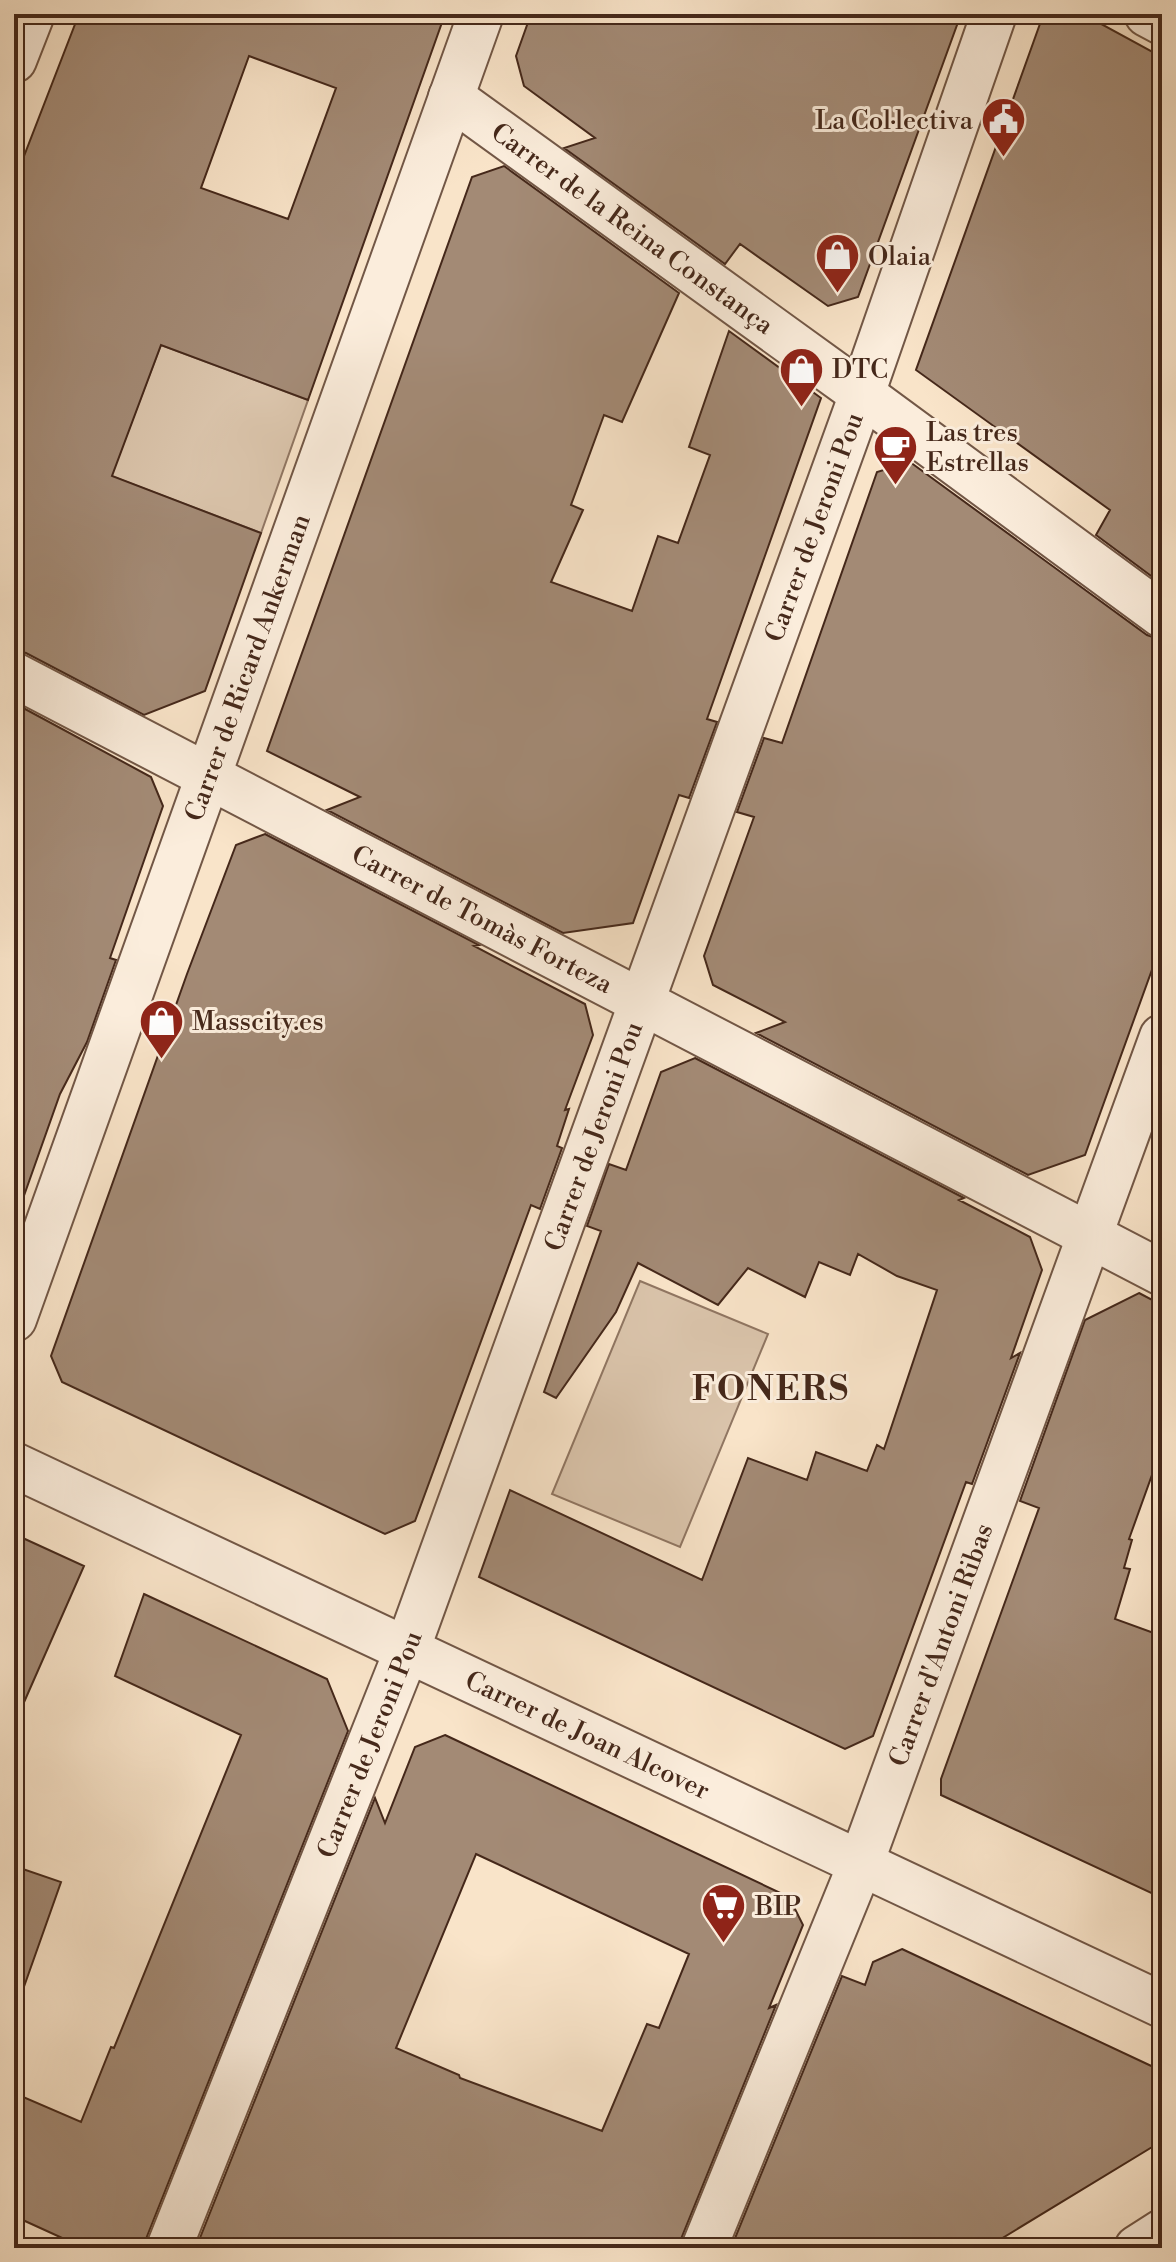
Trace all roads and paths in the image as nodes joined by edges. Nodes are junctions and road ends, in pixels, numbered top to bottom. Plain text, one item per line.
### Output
1 (32, 14) edge
2 (481, 14) edge
3 (994, 14) edge
4 (1147, 14) edge
5 (1162, 22) edge
6 (14, 60) edge
7 (451, 97) junction
8 (862, 394) junction
9 (1162, 615) edge
10 (14, 675) edge
11 (208, 776) junction
12 (643, 1003) junction
13 (1162, 1037) edge
14 (1091, 1235) junction
15 (1162, 1273) edge
16 (14, 1319) edge
17 (14, 1465) edge
18 (407, 1650) junction
19 (861, 1863) junction
20 (1162, 2005) edge
21 (1162, 2232) edge
22 (169, 2248) edge
23 (704, 2248) edge
24 (1137, 2248) edge

1 - 6 street
2 - 7 street, Carrer de Ricard Ankerman
3 - 8 street, Carrer de Jeroni Pou
4 - 5 street
7 - 8 street, Carrer de la Reina Constança
7 - 11 street, Carrer de Ricard Ankerman
8 - 9 street, Carrer de la Reina Constança
8 - 12 street, Carrer de Jeroni Pou
10 - 11 street, Carrer de Tomàs Forteza
11 - 12 street, Carrer de Tomàs Forteza
11 - 16 street, Carrer de Ricard Ankerman
12 - 14 street, Carrer de Tomàs Forteza
12 - 18 street, Carrer de Jeroni Pou
13 - 14 street, Carrer d'Antoni Ribas
14 - 15 street, Carrer de Tomàs Forteza
14 - 19 street, Carrer d'Antoni Ribas
17 - 18 street, Carrer de Joan Alcover
18 - 19 street, Carrer de Joan Alcover
18 - 22 street, Carrer de Jeroni Pou
19 - 20 street, Carrer de Joan Alcover
19 - 23 street, Carrer d'Antoni Ribas
21 - 24 street

